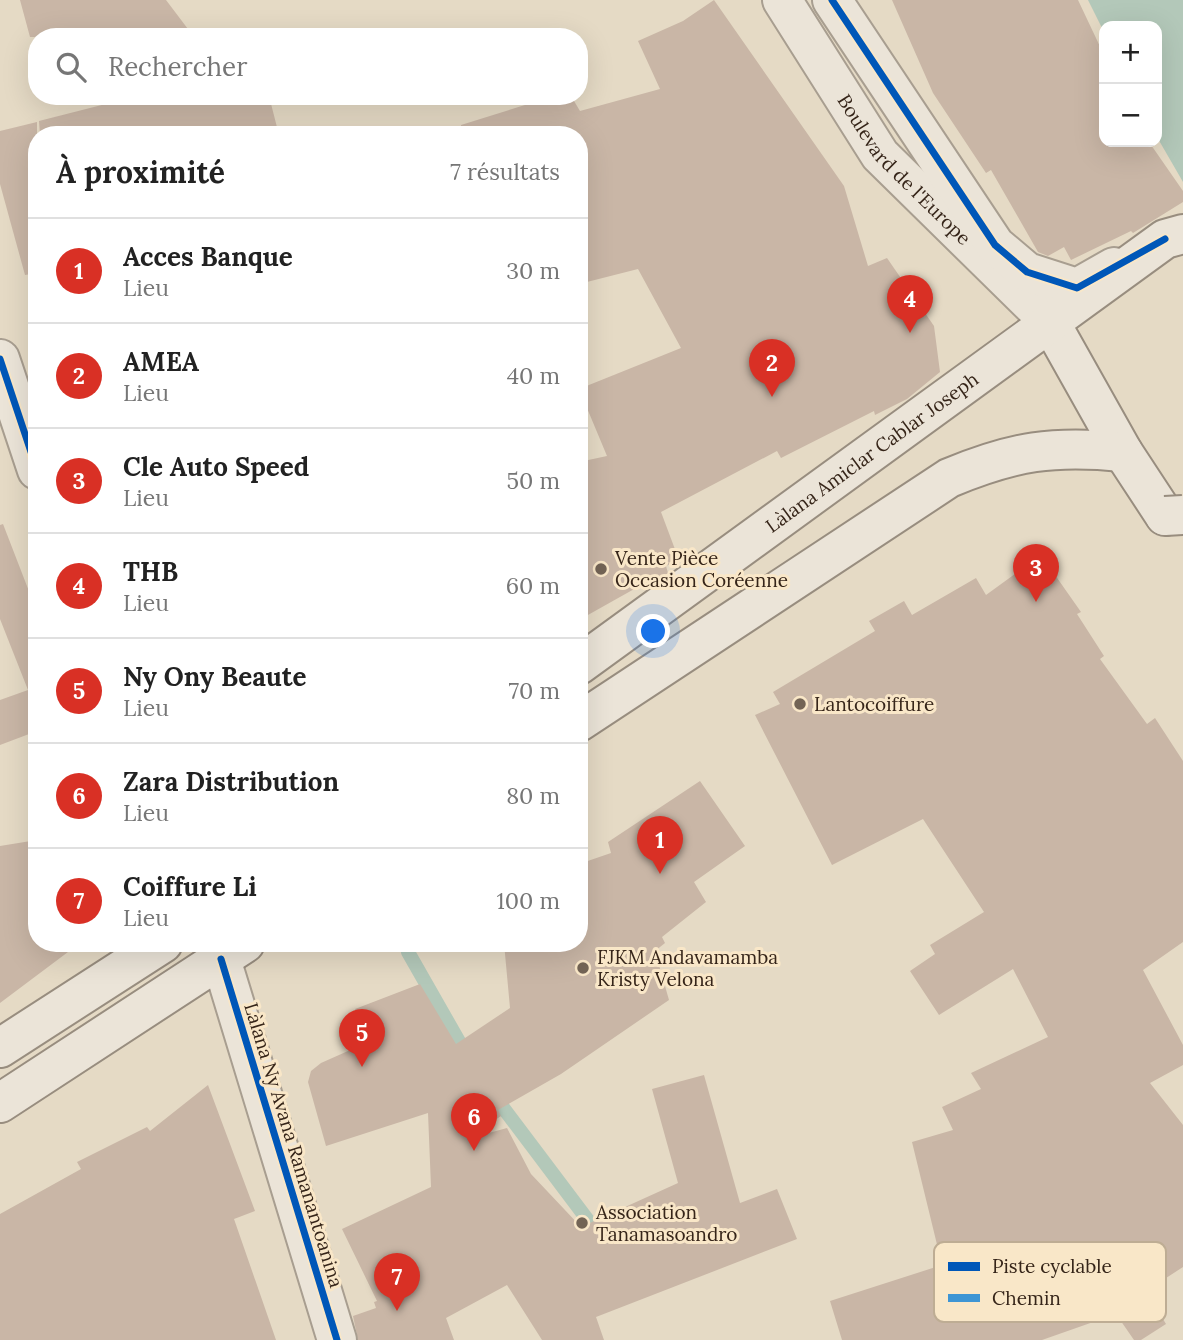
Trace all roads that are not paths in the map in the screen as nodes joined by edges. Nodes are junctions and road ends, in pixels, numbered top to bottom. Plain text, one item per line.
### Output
1 (782, 0) edge
2 (832, 0) edge
3 (1174, 237) edge
4 (1050, 322) junction
5 (0, 359) edge
6 (28, 443) edge
7 (1123, 452) junction
8 (1177, 523) edge
9 (588, 658) edge
10 (588, 716) edge
11 (149, 952) edge
12 (231, 952) edge
13 (233, 952) edge
14 (0, 1048) edge
15 (0, 1103) edge
16 (337, 1340) edge

1 - 4 main road, Boulevard de l'Europe
2 - 3 main road
3 - 4 main road, Làlana Amiclar Cablar Joseph
4 - 7 main road, Boulevard de l'Europe
4 - 9 main road, Làlana Amiclar Cablar Joseph
5 - 6 main road
7 - 8 main road, Boulevard de l'Europe
7 - 10 main road
11 - 14 main road
12 - 15 main road
13 - 16 main road, Làlana Ny Avana Ramanantoanina

